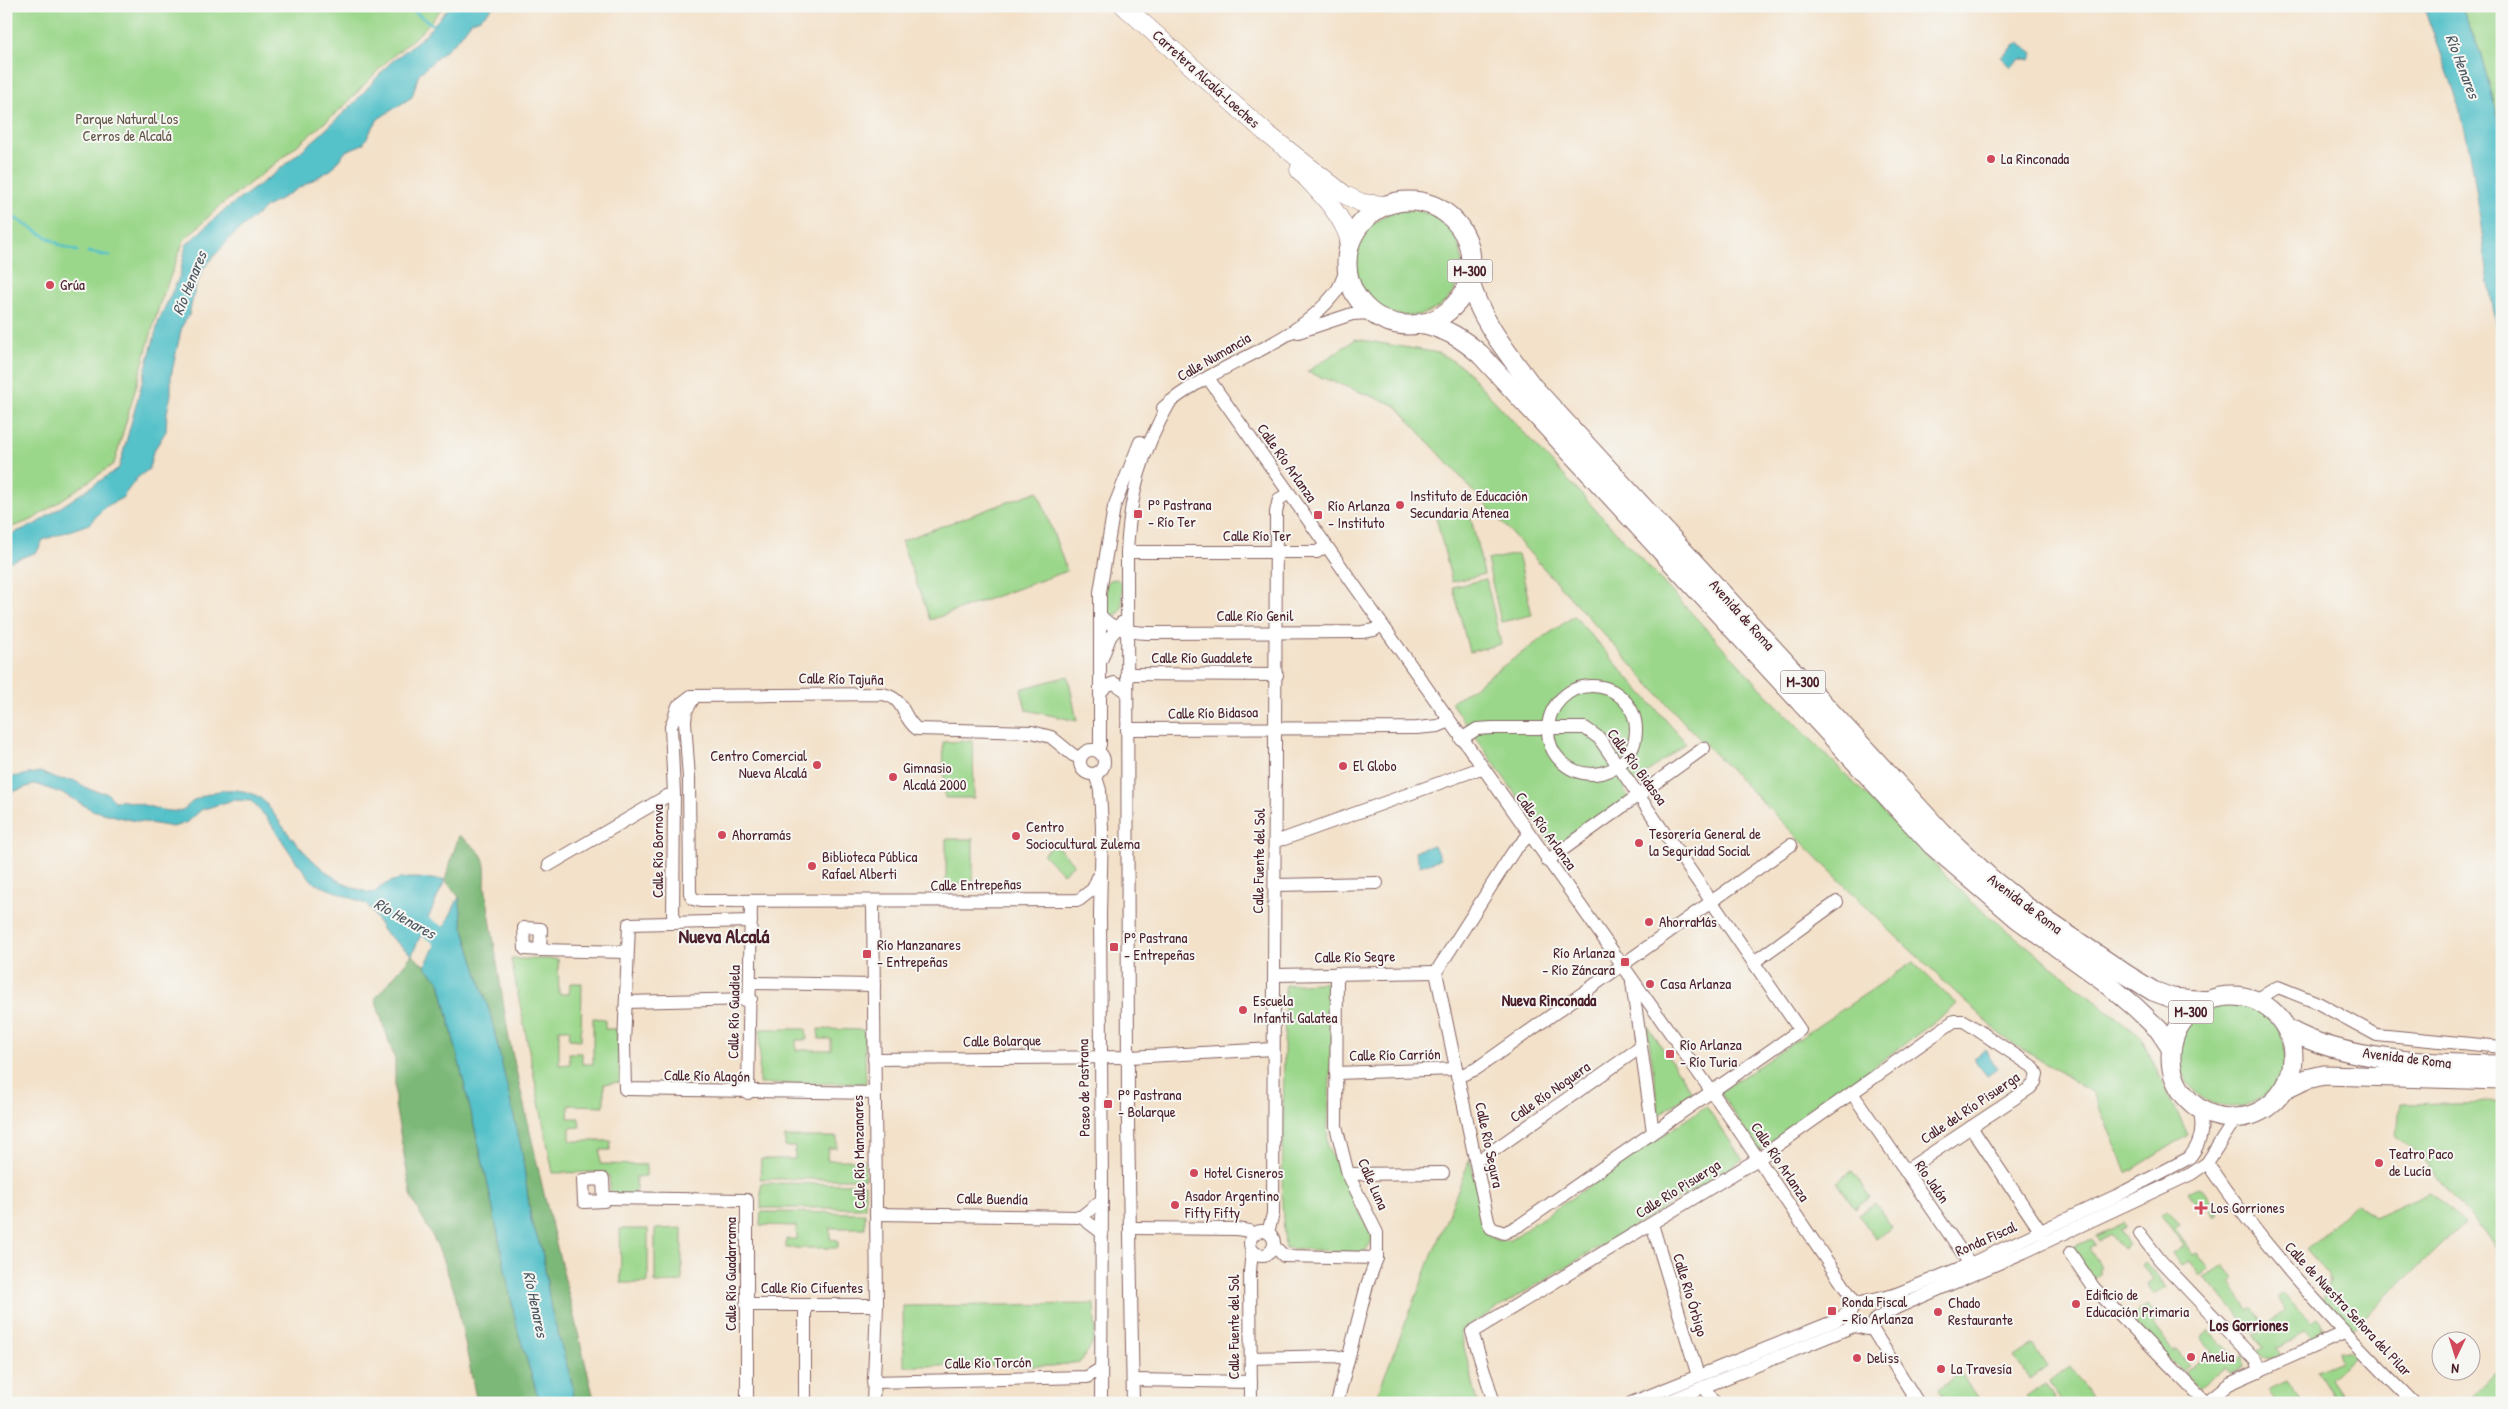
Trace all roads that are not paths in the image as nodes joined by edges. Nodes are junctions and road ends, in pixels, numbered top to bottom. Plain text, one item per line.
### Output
1 (1124, 6) edge
2 (1265, 132) junction
3 (1386, 205) junction
4 (1350, 242) junction
5 (1347, 268) junction
6 (1470, 279) junction
7 (1372, 313) junction
8 (1422, 324) junction
9 (1274, 341) junction
10 (1208, 378) junction
11 (1170, 402) junction
12 (1288, 494) junction
13 (1326, 546) junction
14 (1127, 552) junction
15 (1277, 552) junction
16 (1103, 574) junction
17 (1127, 577) junction
18 (1100, 615) junction
19 (1381, 625) junction
20 (1124, 626) junction
21 (1277, 632) junction
22 (1101, 660) junction
23 (1127, 674) junction
24 (1276, 675) junction
25 (1126, 691) junction
26 (1101, 692) junction
27 (695, 696) junction
28 (1448, 722) junction
29 (1276, 728) junction
30 (1548, 728) junction
31 (1127, 729) junction
32 (1461, 739) junction
33 (686, 748) junction
34 (1704, 748) dead end
35 (672, 749) junction
36 (1098, 751) junction
37 (1080, 758) junction
38 (1617, 766) junction
39 (1481, 768) junction
40 (1094, 774) junction
41 (689, 778) junction
42 (674, 780) junction
43 (674, 794) junction
44 (1638, 796) junction
45 (1529, 835) junction
46 (1276, 840) junction
47 (1791, 845) dead end
48 (1547, 860) junction
49 (549, 865) dead end
50 (1101, 870) junction
51 (1377, 884) dead end
52 (1275, 885) junction
53 (693, 899) joint
54 (1079, 900) junction
55 (751, 901) junction
56 (1711, 901) junction
57 (873, 902) junction
58 (1837, 902) dead end
59 (1100, 920) junction
60 (751, 921) junction
61 (674, 923) junction
62 (540, 950) dead end
63 (627, 952) junction
64 (1754, 962) junction
65 (1622, 966) junction
66 (1436, 972) junction
67 (1337, 973) junction
68 (1275, 975) junction
69 (1632, 980) junction
70 (751, 983) junction
71 (874, 985) junction
72 (751, 999) junction
73 (2256, 1000) junction
74 (2208, 1001) junction
75 (626, 1002) junction
76 (1954, 1021) joint
77 (2286, 1028) junction
78 (1800, 1030) joint
79 (1641, 1047) junction
80 (2502, 1047) edge
81 (2171, 1048) junction
82 (1273, 1050) junction
83 (1100, 1057) junction
84 (1126, 1057) junction
85 (874, 1059) junction
86 (2502, 1065) edge
87 (1336, 1073) junction
88 (1456, 1073) junction
89 (2502, 1080) edge
90 (2284, 1090) junction
91 (1711, 1092) junction
92 (748, 1093) junction
93 (874, 1093) junction
94 (1852, 1094) junction
95 (2199, 1108) junction
96 (2239, 1118) junction
97 (1972, 1127) junction
98 (1653, 1132) junction
99 (1758, 1158) junction
100 (1475, 1159) junction
101 (2207, 1163) junction
102 (1904, 1170) junction
103 (1443, 1173) dead end
104 (1348, 1174) junction
105 (604, 1198) dead end
106 (1102, 1200) junction
107 (2121, 1200) junction
108 (876, 1214) junction
109 (1081, 1217) junction
110 (1652, 1224) junction
111 (1131, 1228) junction
112 (1101, 1232) junction
113 (1268, 1232) junction
114 (2041, 1232) junction
115 (2140, 1234) dead end
116 (1253, 1235) junction
117 (1274, 1246) junction
118 (1252, 1251) junction
119 (2070, 1253) dead end
120 (1377, 1258) junction
121 (1970, 1264) junction
122 (746, 1305) junction
123 (805, 1305) junction
124 (877, 1305) junction
125 (1857, 1306) junction
126 (1874, 1323) junction
127 (1854, 1326) junction
128 (2344, 1333) junction
129 (1251, 1358) junction
130 (1347, 1359) junction
131 (1100, 1369) junction
132 (2260, 1371) junction
133 (1133, 1380) junction
134 (1701, 1381) junction
135 (873, 1382) junction
136 (1251, 1382) junction
137 (1915, 1399) edge
138 (2206, 1402) edge
139 (747, 1403) edge
140 (805, 1403) edge
141 (873, 1403) edge
142 (1101, 1403) edge
143 (1133, 1403) edge
144 (1251, 1403) edge
145 (1337, 1403) edge
146 (1494, 1403) edge
147 (1631, 1403) edge
148 (1664, 1403) edge
149 (1715, 1403) edge
150 (2414, 1403) edge

1 - 2 main road, Carretera Alcalá-Loeches / M-300
2 - 3 main road, Carretera Alcalá-Loeches / M-300
2 - 4 main road, Carretera Alcalá-Loeches / M-300
3 - 4 main road, M-300
3 - 6 main road, M-300
4 - 5 main road, M-300
5 - 7 main road, M-300
5 - 9 street, Calle Numancia
6 - 8 main road, M-300
6 - 74 main road, Avenida de Roma / M-300
7 - 8 main road, M-300
7 - 9 street, Calle Numancia
8 - 81 main road, Avenida de Roma / M-300
9 - 10 street, Calle Numancia
10 - 11 street, Calle Numancia
10 - 12 street, Calle Río Arlanza
11 - 14 street
11 - 16 street
12 - 13 street, Calle Río Arlanza
12 - 15 street, Calle Fuente del Sol
13 - 15 street, Calle Río Ter
13 - 19 street, Calle Río Arlanza
14 - 15 street, Calle Río Ter
14 - 17 street
15 - 21 street, Calle Fuente del Sol
16 - 17 street
16 - 18 street
17 - 20 street
18 - 20 street
18 - 22 street
19 - 21 street, Calle Río Genil
19 - 28 street, Calle Río Arlanza
20 - 21 street, Calle Río Genil
20 - 22 street
20 - 23 street
21 - 24 street, Calle Fuente del Sol
22 - 26 street
23 - 24 street, Calle Río Guadalete
23 - 25 street
24 - 29 street, Calle Fuente del Sol
25 - 26 street
25 - 31 street
26 - 36 street
27 - 33 street, Calle Río Bornova
27 - 35 street, Calle Río Bornova
27 - 37 street, Calle Río Tajuña
28 - 29 street, Calle Río Bidasoa
28 - 32 street, Calle Río Arlanza
29 - 31 street, Calle Río Bidasoa
29 - 46 street, Calle Fuente del Sol
30 - 32 street, Calle Río Bidasoa
30 - 38 street, Calle Río Bidasoa
30 - 38 street
30 - 38 street
31 - 84 street
32 - 39 street, Calle Río Arlanza
33 - 35 street
33 - 41 street, Calle Río Bornova
34 - 44 street
35 - 42 street, Calle Río Bornova
36 - 37 street
36 - 40 street
37 - 40 street
38 - 44 street, Calle Río Bidasoa
39 - 45 street, Calle Río Arlanza
39 - 46 street
40 - 50 street, Paseo de Pastrana
41 - 42 street
41 - 53 street, Calle Río Bornova
42 - 43 street, Calle Río Bornova
43 - 49 street
43 - 61 street, Calle Río Bornova
44 - 48 street
44 - 56 street, Calle Río Bidasoa
45 - 48 street, Calle Río Arlanza
45 - 66 street
46 - 52 street, Calle Fuente del Sol
47 - 56 street
48 - 65 street, Calle Río Arlanza
50 - 54 street
50 - 59 street, Paseo de Pastrana
51 - 52 street
52 - 68 street, Calle Fuente del Sol
53 - 55 street, Calle Entrepeñas
54 - 57 street, Calle Entrepeñas
54 - 59 street
55 - 57 street, Calle Entrepeñas
55 - 60 street, Calle Río Guadiela
56 - 64 street, Calle Río Bidasoa
56 - 65 street
57 - 71 street, Calle Río Manzanares
58 - 64 street
59 - 83 street, Paseo de Pastrana
60 - 61 street
60 - 70 street, Calle Río Guadiela
61 - 63 street
62 - 63 street
63 - 75 street
64 - 78 street, Calle Río Bidasoa
65 - 69 street, Calle Río Arlanza
65 - 88 street
66 - 67 street, Calle Río Segre
66 - 88 street, Calle Río Segura
67 - 68 street, Calle Río Segre
67 - 87 street, Calle Luna
68 - 82 street, Calle Fuente del Sol
69 - 79 street
69 - 91 street, Calle Río Arlanza
70 - 71 street
70 - 72 street, Calle Río Guadiela
71 - 85 street, Calle Río Manzanares
72 - 75 street
72 - 92 street, Calle Río Guadiela
73 - 74 main road, M-300
73 - 77 main road, M-300
73 - 80 street
74 - 81 main road, M-300
75 - 92 street, Calle Río Alagón
76 - 94 street, Calle Río Pisuerga
76 - 97 street, Calle del Río Pisuerga
77 - 86 main road, Avenida de Roma / M-300
77 - 90 main road, M-300
78 - 91 street, Calle Río Segura
79 - 98 street
79 - 100 street, Calle Río Noguera
81 - 95 main road, M-300
82 - 84 street, Calle Bolarque
82 - 113 street, Calle Fuente del Sol
83 - 84 street, Calle Bolarque
83 - 85 street, Calle Bolarque
83 - 106 street, Paseo de Pastrana
84 - 111 street
85 - 93 street, Calle Río Manzanares
87 - 88 street, Calle Río Carrión
87 - 104 street, Calle Luna
88 - 100 street, Calle Río Segura
89 - 90 main road, Avenida de Roma / M-300
90 - 96 main road, M-300
91 - 98 street, Calle Río Segura
91 - 99 street, Calle Río Arlanza
92 - 93 street, Calle Río Alagón
93 - 108 street, Calle Río Manzanares
94 - 99 street, Calle Río Pisuerga
94 - 102 street, Río Jalón
95 - 96 main road, M-300
95 - 107 street, Ronda Fiscal
96 - 101 street, Ronda Fiscal
97 - 102 street, Calle del Río Pisuerga
97 - 114 street
98 - 100 street, Calle Río Segura
99 - 110 street, Calle Río Pisuerga
99 - 125 street, Calle Río Arlanza
101 - 107 street, Ronda Fiscal
101 - 128 street, Calle de Nuestra Señora del Pilar
102 - 121 street, Río Jalón
103 - 104 street
104 - 120 street, Calle Luna
105 - 122 street, Calle Río Guadarrama
106 - 109 street
106 - 112 street, Paseo de Pastrana
107 - 114 street, Ronda Fiscal
107 - 126 street, Ronda Fiscal
108 - 109 street, Calle Buendía
108 - 124 street, Calle Río Manzanares
109 - 112 street
110 - 134 street, Calle Río Órbigo
110 - 146 street, Calle Río Pisuerga
111 - 116 street
111 - 133 street
112 - 131 street, Paseo de Pastrana
113 - 116 street
113 - 117 street
114 - 121 street, Ronda Fiscal
115 - 132 street
116 - 118 street
117 - 118 street
117 - 120 street
118 - 129 street, Calle Fuente del Sol
119 - 138 street
120 - 130 street, Calle Luna
121 - 125 street, Ronda Fiscal
122 - 123 street, Calle Río Cifuentes
122 - 139 street, Calle Río Guadarrama
123 - 124 street, Calle Río Cifuentes
123 - 140 street
124 - 135 street, Calle Río Manzanares
125 - 126 street
125 - 127 street
125 - 134 street, Ronda Fiscal
126 - 127 street, Ronda Fiscal
126 - 137 street
127 - 134 street, Ronda Fiscal
128 - 132 street
128 - 150 street, Calle de Nuestra Señora del Pilar
129 - 130 street
129 - 136 street, Calle Fuente del Sol
130 - 145 street, Calle Luna
131 - 135 street, Calle Río Torcón
131 - 142 street, Paseo de Pastrana
132 - 138 street
133 - 136 street
133 - 143 street
134 - 147 street, Ronda Fiscal
134 - 148 street, Ronda Fiscal
134 - 149 street, Calle Río Órbigo
135 - 141 street, Calle Río Manzanares
136 - 144 street, Calle Fuente del Sol

